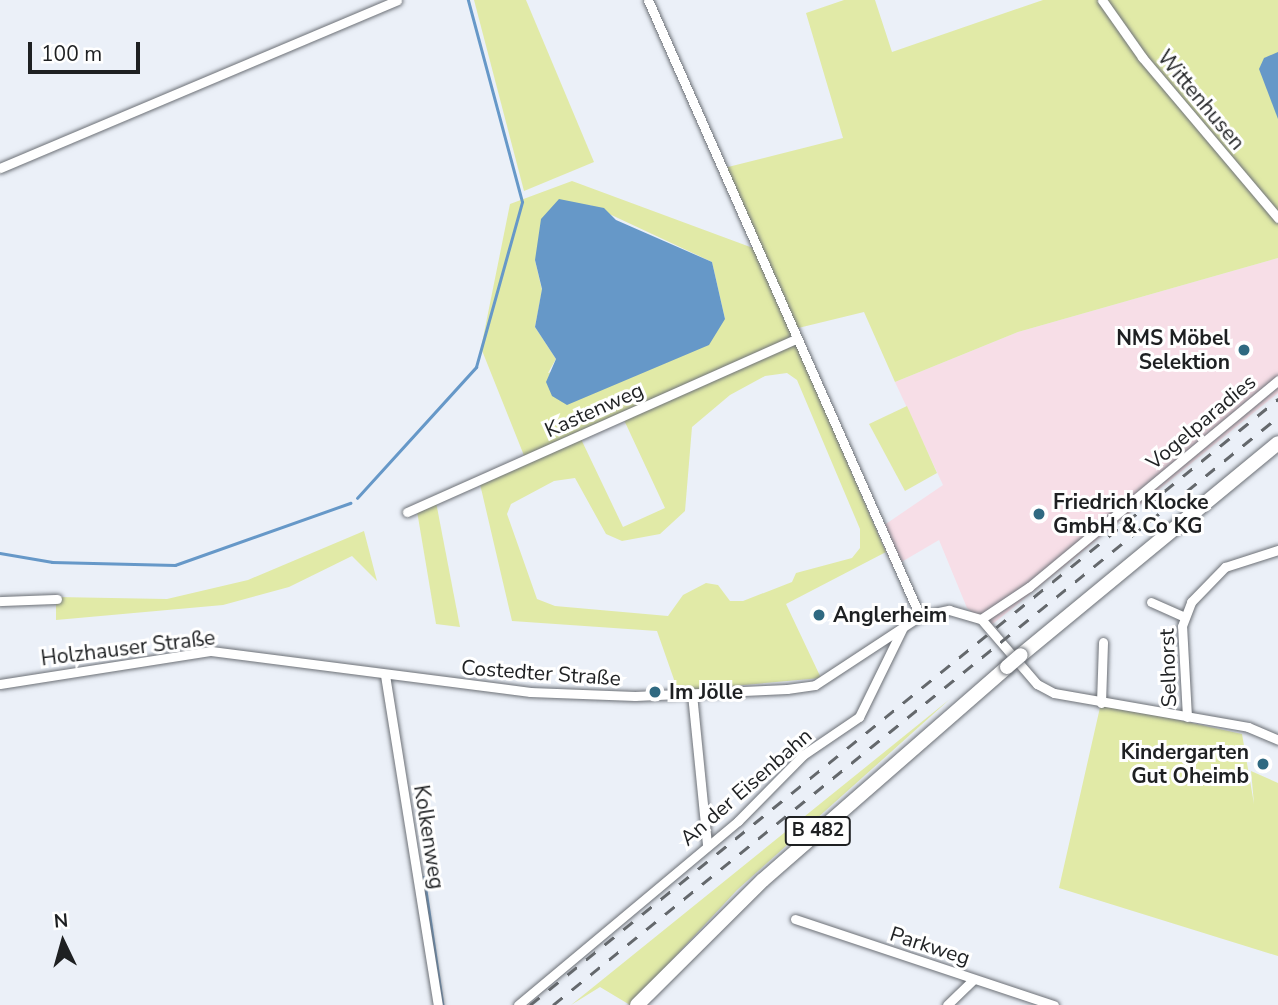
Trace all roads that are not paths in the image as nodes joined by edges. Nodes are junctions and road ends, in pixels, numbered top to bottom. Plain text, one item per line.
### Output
1 (397, 0) edge
2 (648, 0) edge
3 (1102, 0) edge
4 (0, 168) edge
5 (1278, 218) edge
6 (794, 339) junction
7 (1278, 380) edge
8 (1278, 443) edge
9 (407, 512) dead end
10 (1278, 550) edge
11 (57, 599) dead end
12 (0, 601) edge
13 (1151, 602) dead end
14 (920, 616) junction
15 (1184, 617) junction
16 (981, 619) junction
17 (903, 627) junction
18 (1103, 642) dead end
19 (385, 675) junction
20 (0, 684) edge
21 (692, 694) junction
22 (1101, 703) junction
23 (1187, 717) junction
24 (1276, 736) edge
25 (708, 845) junction
26 (795, 919) dead end
27 (974, 979) junction
28 (438, 1005) edge
29 (518, 1005) edge
30 (637, 1005) edge
31 (947, 1005) edge
32 (1054, 1005) edge

1 - 4 street
2 - 6 street
3 - 5 street, Wittenhusen
6 - 9 street, Kastenweg
6 - 14 street
7 - 16 street, Vogelparadies
8 - 30 main road, B 482, bridge
10 - 15 street, Selhorst
11 - 12 street
13 - 15 street, Selhorst
14 - 16 street, Costedter Straße
14 - 17 street, Costedter Straße
15 - 23 street, Selhorst
16 - 22 street
17 - 21 street, Costedter Straße
17 - 25 street, An der Eisenbahn
18 - 22 street
19 - 20 street, Holzhauser Straße
19 - 21 street, Costedter Straße
19 - 28 street, Kolkenweg
21 - 25 street
22 - 23 street
23 - 24 street
25 - 29 street, An der Eisenbahn
26 - 27 street, Parkweg
27 - 31 street
27 - 32 street, Parkweg

